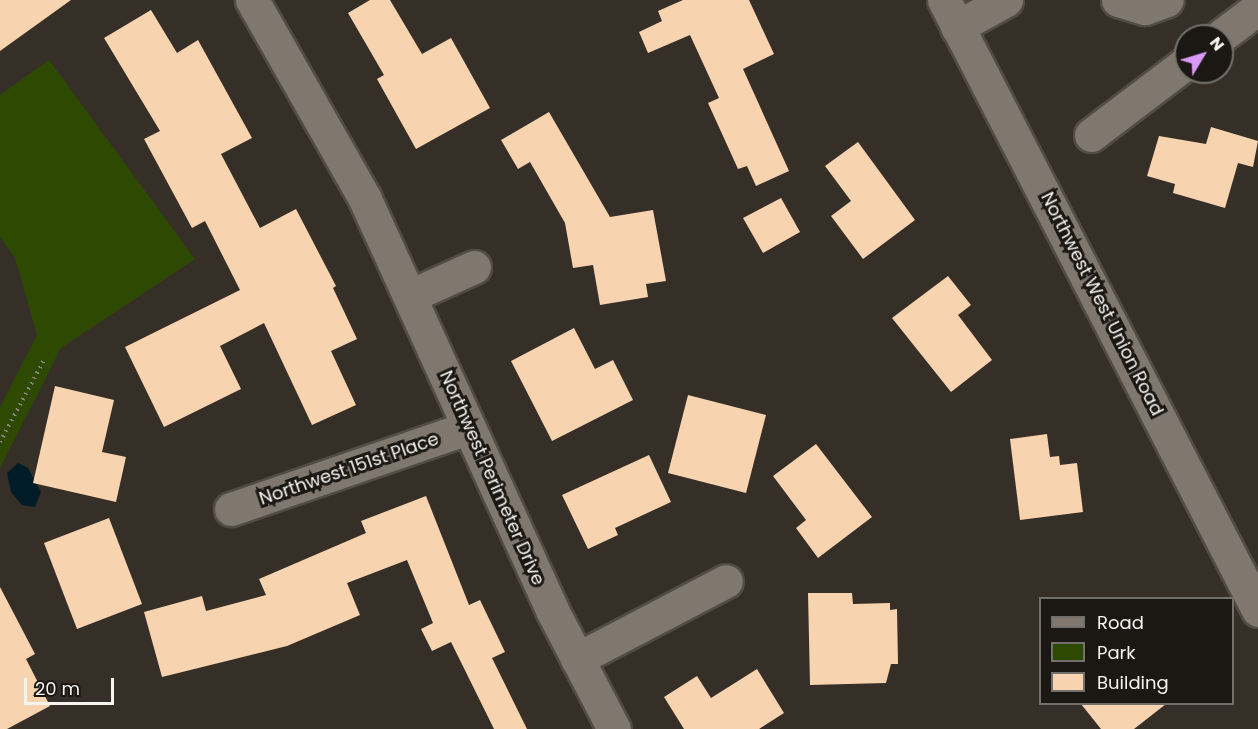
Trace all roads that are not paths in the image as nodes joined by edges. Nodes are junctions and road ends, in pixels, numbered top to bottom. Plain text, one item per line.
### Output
1 (252, 0) edge
2 (1006, 0) edge
3 (1118, 0) edge
4 (1167, 0) edge
5 (1258, 8) edge
6 (950, 13) edge
7 (1234, 26) edge
8 (1174, 72) edge
9 (1091, 135) dead end
10 (474, 267) dead end
11 (412, 295) junction
12 (468, 429) junction
13 (231, 509) dead end
14 (726, 581) dead end
15 (1258, 610) edge
16 (577, 659) junction
17 (614, 729) edge

1 - 11 street, Northwest Perimeter Drive
2 - 6 street
3 - 4 street
5 - 7 street
6 - 15 street, Northwest West Union Road
8 - 9 street
10 - 11 street
11 - 12 street, Northwest Perimeter Drive
12 - 13 street, Northwest 151st Place
12 - 16 street, Northwest Perimeter Drive
14 - 16 street
16 - 17 street, Northwest Perimeter Drive

